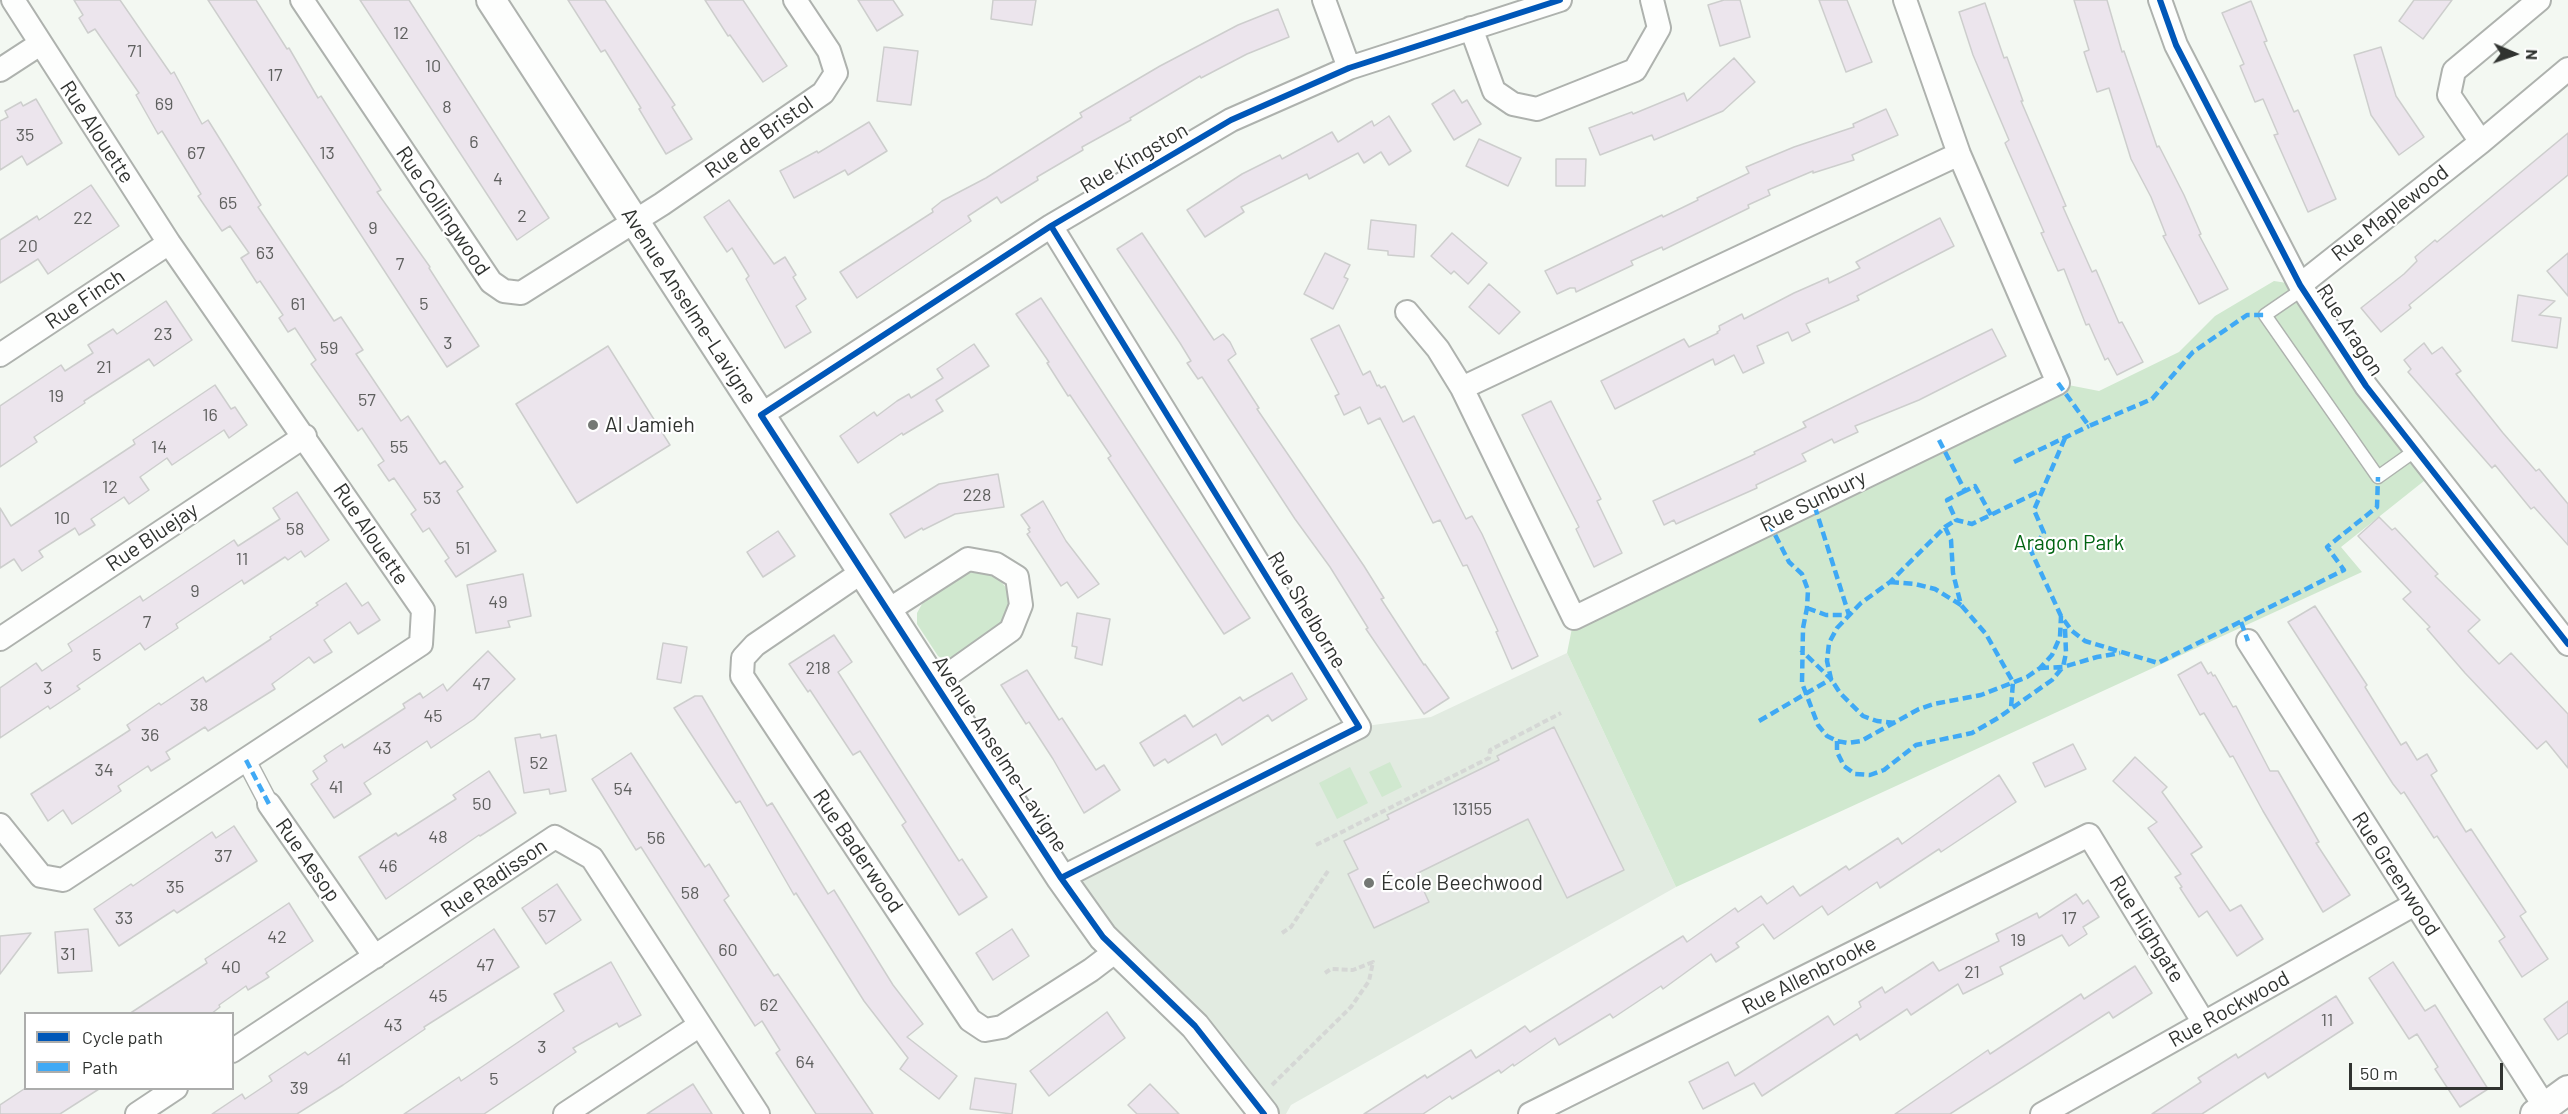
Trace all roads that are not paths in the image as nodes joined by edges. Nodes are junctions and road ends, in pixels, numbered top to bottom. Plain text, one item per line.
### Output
1 (13, 0) edge
2 (302, 0) edge
3 (491, 0) edge
4 (795, 0) edge
5 (1324, 0) edge
6 (1560, 0) edge
7 (1652, 0) edge
8 (1905, 0) edge
9 (2160, 0) edge
10 (2539, 0) edge
11 (1471, 28) junction
12 (40, 44) junction
13 (1348, 68) junction
14 (2568, 69) edge
15 (0, 70) edge
16 (2481, 142) junction
17 (1959, 154) junction
18 (635, 221) junction
19 (1051, 226) junction
20 (169, 243) junction
21 (2302, 287) junction
22 (1407, 312) dead end
23 (0, 356) edge
24 (1462, 387) junction
25 (761, 416) junction
26 (304, 436) junction
27 (2416, 450) junction
28 (862, 572) junction
29 (887, 611) junction
30 (0, 639) edge
31 (2248, 641) dead end
32 (2568, 644) edge
33 (934, 684) junction
34 (246, 760) junction
35 (269, 804) joint
36 (0, 825) edge
37 (2089, 836) joint
38 (1061, 878) junction
39 (2415, 904) junction
40 (1116, 951) junction
41 (375, 957) junction
42 (2204, 1023) junction
43 (700, 1025) junction
44 (234, 1050) edge
45 (174, 1090) edge
46 (2568, 1090) edge
47 (1259, 1107) edge
48 (1545, 1111) edge
49 (2540, 1111) edge
50 (137, 1114) edge
51 (566, 1114) edge
52 (758, 1114) edge
53 (2042, 1114) edge

1 - 12 street, Rue Alouette
2 - 18 street, Rue Collingwood
3 - 18 street, Avenue Anselme-Lavigne
4 - 18 street, Rue de Bristol
5 - 13 street
6 - 11 street, Rue Kingston
7 - 11 street
8 - 17 street, Rue Sunbury
9 - 21 street, Rue Aragon
10 - 16 street
11 - 13 street, Rue Kingston
12 - 15 street
12 - 20 street, Rue Alouette
13 - 19 street, Rue Kingston
14 - 16 street, Rue Maplewood
16 - 21 street, Rue Maplewood
17 - 24 street
17 - 24 street, Rue Sunbury
18 - 25 street, Avenue Anselme-Lavigne
19 - 25 street, Rue Kingston
19 - 38 street, Rue Shelborne
20 - 23 street, Rue Finch
20 - 26 street, Rue Alouette
21 - 27 street, Rue Aragon
21 - 27 lane
22 - 24 street, Rue Sunbury
25 - 28 street, Avenue Anselme-Lavigne
26 - 30 street, Rue Bluejay
26 - 34 street, Rue Alouette
27 - 32 street, Rue Aragon
28 - 29 street, Avenue Anselme-Lavigne
28 - 40 street, Rue Baderwood
29 - 33 street, Avenue Anselme-Lavigne
29 - 33 street, Avenue Anselme-Lavigne
31 - 39 street, Rue Greenwood
33 - 38 street, Avenue Anselme-Lavigne
34 - 35 street, Rue Aesop
34 - 36 street, Rue Alouette
35 - 41 street, Rue Aesop
37 - 42 street, Rue Highgate
37 - 48 street, Rue Allenbrooke
38 - 40 street, Avenue Anselme-Lavigne
39 - 42 street, Rue Rockwood
39 - 49 street, Rue Greenwood
40 - 47 street, Avenue Anselme-Lavigne
41 - 43 street, Rue Radisson
41 - 44 street, Rue Radisson
42 - 53 street, Rue Rockwood
43 - 51 street
43 - 52 street, Rue Radisson
45 - 50 street
46 - 49 street

